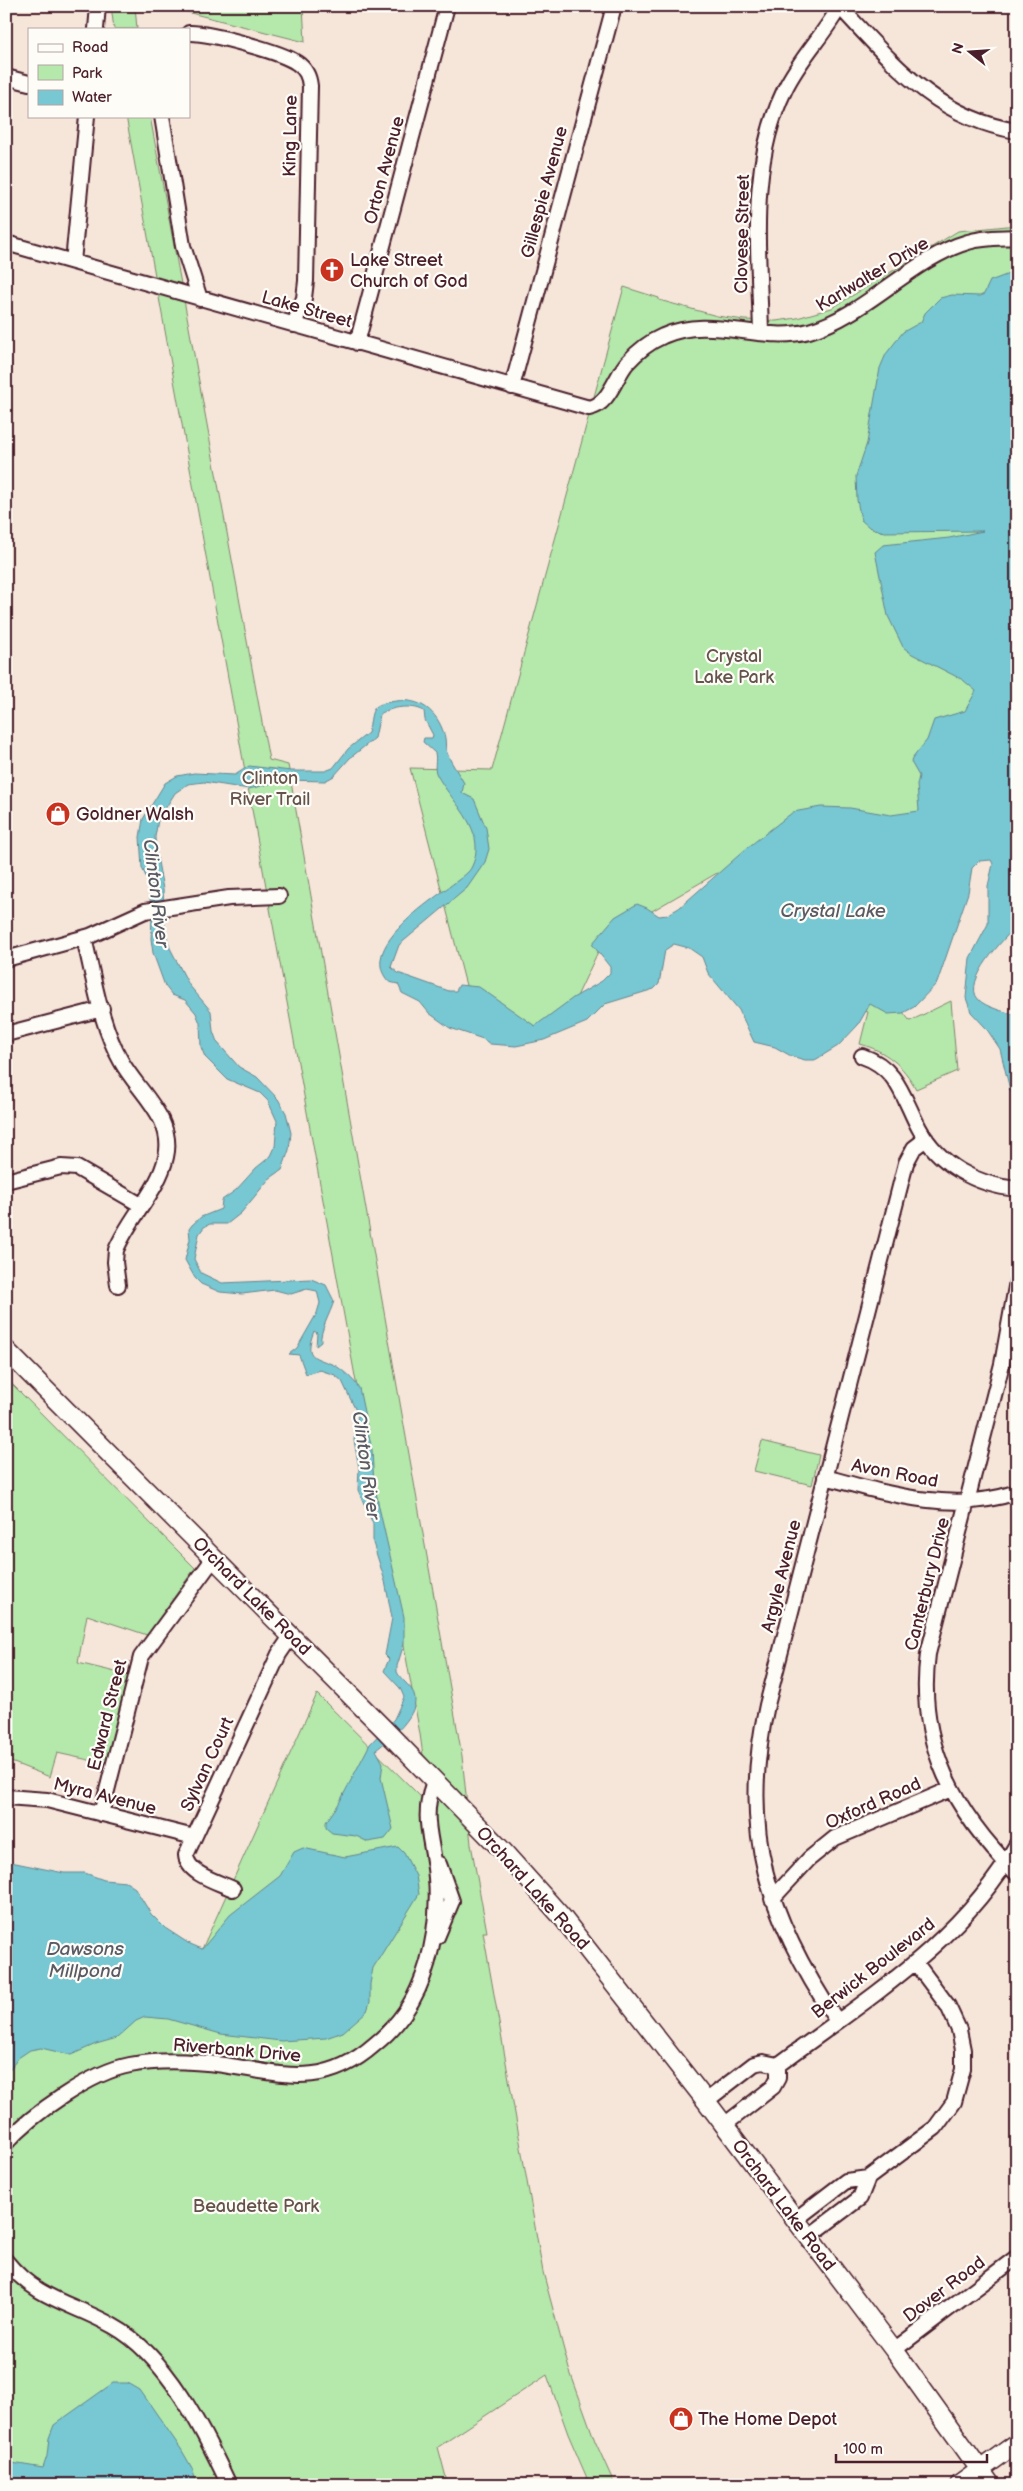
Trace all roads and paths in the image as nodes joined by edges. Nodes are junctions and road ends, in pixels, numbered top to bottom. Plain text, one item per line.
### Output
1 (98, 6) edge
2 (447, 6) edge
3 (614, 6) edge
4 (839, 6) edge
5 (96, 28) edge
6 (190, 33) edge
7 (6, 77) edge
8 (28, 83) edge
9 (87, 118) edge
10 (162, 118) edge
11 (1017, 130) edge
12 (1017, 237) edge
13 (6, 243) edge
14 (74, 262) junction
15 (200, 298) junction
16 (294, 325) junction
17 (760, 332) junction
18 (357, 343) junction
19 (512, 387) junction
20 (598, 405) joint
21 (279, 896) dead end
22 (84, 938) junction
23 (6, 959) edge
24 (102, 1009) junction
25 (6, 1034) edge
26 (862, 1056) dead end
27 (926, 1139) junction
28 (6, 1181) edge
29 (1017, 1189) edge
30 (141, 1205) junction
31 (1017, 1281) edge
32 (118, 1285) dead end
33 (6, 1350) edge
34 (825, 1477) junction
35 (1017, 1492) edge
36 (967, 1501) junction
37 (214, 1558) junction
38 (292, 1635) junction
39 (434, 1781) junction
40 (951, 1788) junction
41 (6, 1797) edge
42 (101, 1814) junction
43 (194, 1837) junction
44 (1017, 1844) edge
45 (1006, 1863) junction
46 (1017, 1874) edge
47 (233, 1889) dead end
48 (772, 1899) junction
49 (915, 1962) junction
50 (837, 2021) junction
51 (778, 2065) junction
52 (706, 2101) junction
53 (723, 2126) junction
54 (6, 2143) edge
55 (868, 2178) junction
56 (795, 2220) junction
57 (808, 2237) junction
58 (1017, 2258) edge
59 (6, 2261) edge
60 (894, 2350) junction
61 (1017, 2443) edge
62 (980, 2469) junction
63 (229, 2485) edge
64 (959, 2485) edge
65 (991, 2485) edge

1 - 5 street
2 - 18 street, Orton Avenue
3 - 19 street, Gillespie Avenue
4 - 11 street
4 - 17 street, Clovese Street
6 - 16 street, King Lane
7 - 8 street
9 - 14 street
10 - 15 street
12 - 17 street, Karlwalter Drive
13 - 14 street, Lake Street
14 - 15 street, Lake Street
15 - 16 street, Lake Street
16 - 18 street, Lake Street
17 - 20 street, Karlwalter Drive
18 - 19 street, Lake Street
19 - 20 street, Lake Street
21 - 22 street
22 - 23 street
22 - 24 street
24 - 25 street
24 - 30 street
26 - 27 street
27 - 29 street
27 - 34 street, Argyle Avenue
28 - 30 street
30 - 32 street
31 - 36 street, Canterbury Drive
33 - 37 main road, Orchard Lake Road
34 - 36 street, Avon Road
34 - 48 street, Argyle Avenue
35 - 36 street, Avon Road
36 - 40 street, Canterbury Drive
37 - 38 main road, Orchard Lake Road
37 - 42 street, Edward Street
38 - 39 main road, Orchard Lake Road
38 - 43 street, Sylvan Court
39 - 52 main road, Orchard Lake Road
39 - 54 street, Riverbank Drive
40 - 45 street, Canterbury Drive
40 - 48 street, Oxford Road
41 - 42 street, Myra Avenue
42 - 43 street, Myra Avenue
43 - 47 street, Sylvan Court
44 - 45 street, Berwick Boulevard
45 - 46 street, Canterbury Drive
45 - 49 street, Berwick Boulevard
48 - 50 street, Argyle Avenue
49 - 50 street, Berwick Boulevard
49 - 55 street
50 - 51 street, Berwick Boulevard
51 - 52 street
51 - 53 street
52 - 53 main road, Orchard Lake Road
53 - 56 main road, Orchard Lake Road
55 - 56 street
55 - 57 street
56 - 57 main road, Orchard Lake Road
57 - 60 main road, Orchard Lake Road
58 - 60 street, Dover Road
59 - 63 street
60 - 62 main road, Orchard Lake Road
61 - 62 main road
62 - 64 main road
62 - 65 main road, Orchard Lake Road

